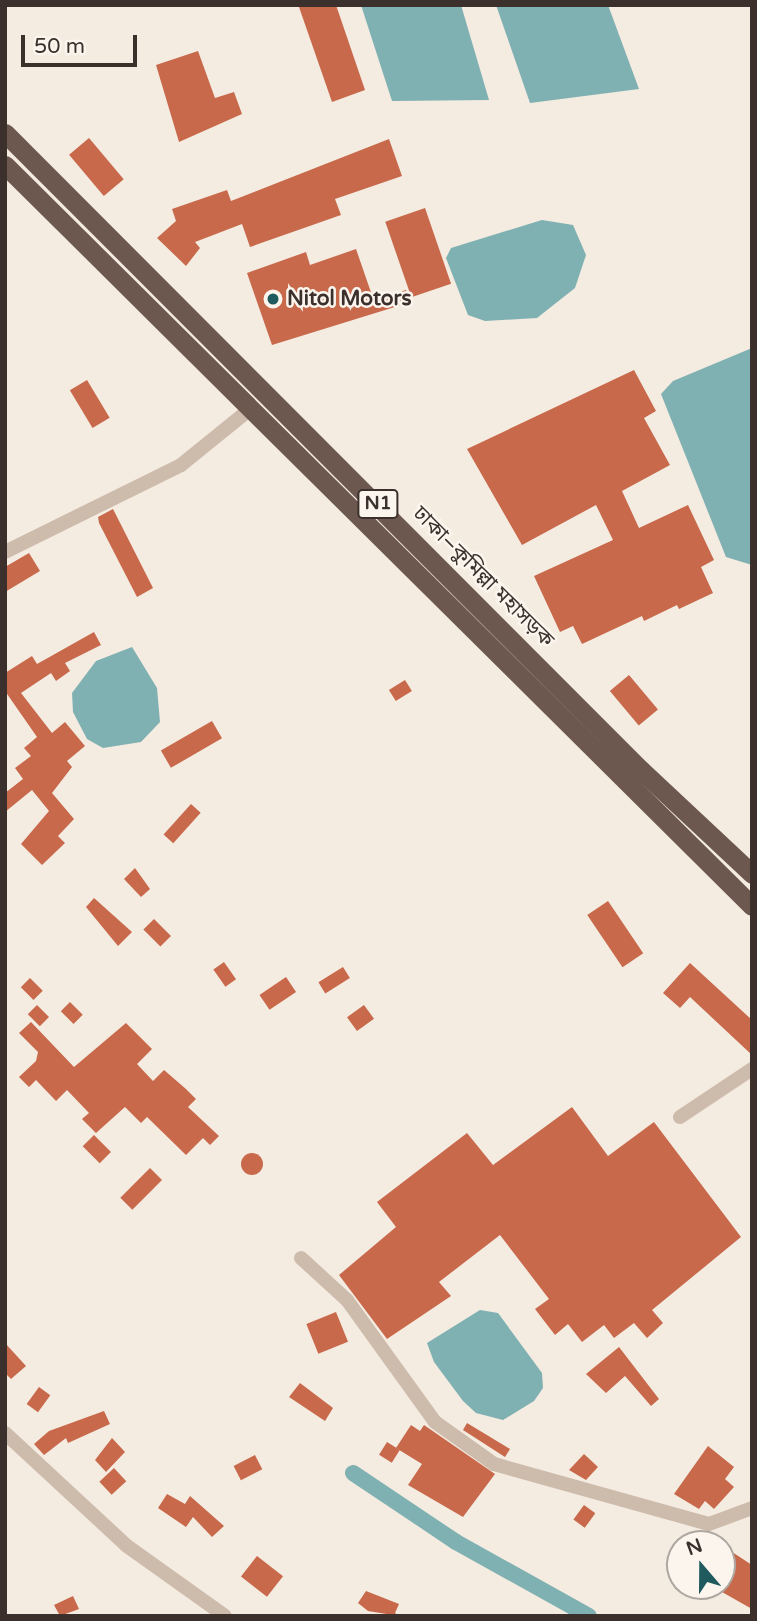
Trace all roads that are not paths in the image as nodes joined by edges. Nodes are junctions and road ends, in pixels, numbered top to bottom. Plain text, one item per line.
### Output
1 (5, 133) edge
2 (5, 166) edge
3 (249, 410) junction
4 (5, 552) edge
5 (752, 874) edge
6 (752, 906) edge
7 (752, 1069) edge
8 (680, 1117) dead end
9 (301, 1258) dead end
10 (5, 1433) edge
11 (752, 1508) edge
12 (225, 1616) edge

1 - 5 highway, ঢাকা–কুমিল্লা মহাসড়ক / N1
2 - 3 highway, ঢাকা–কুমিল্লা মহাসড়ক / N1
3 - 4 street
3 - 6 highway, ঢাকা–কুমিল্লা মহাসড়ক / N1
7 - 8 street
9 - 11 street
10 - 12 street

